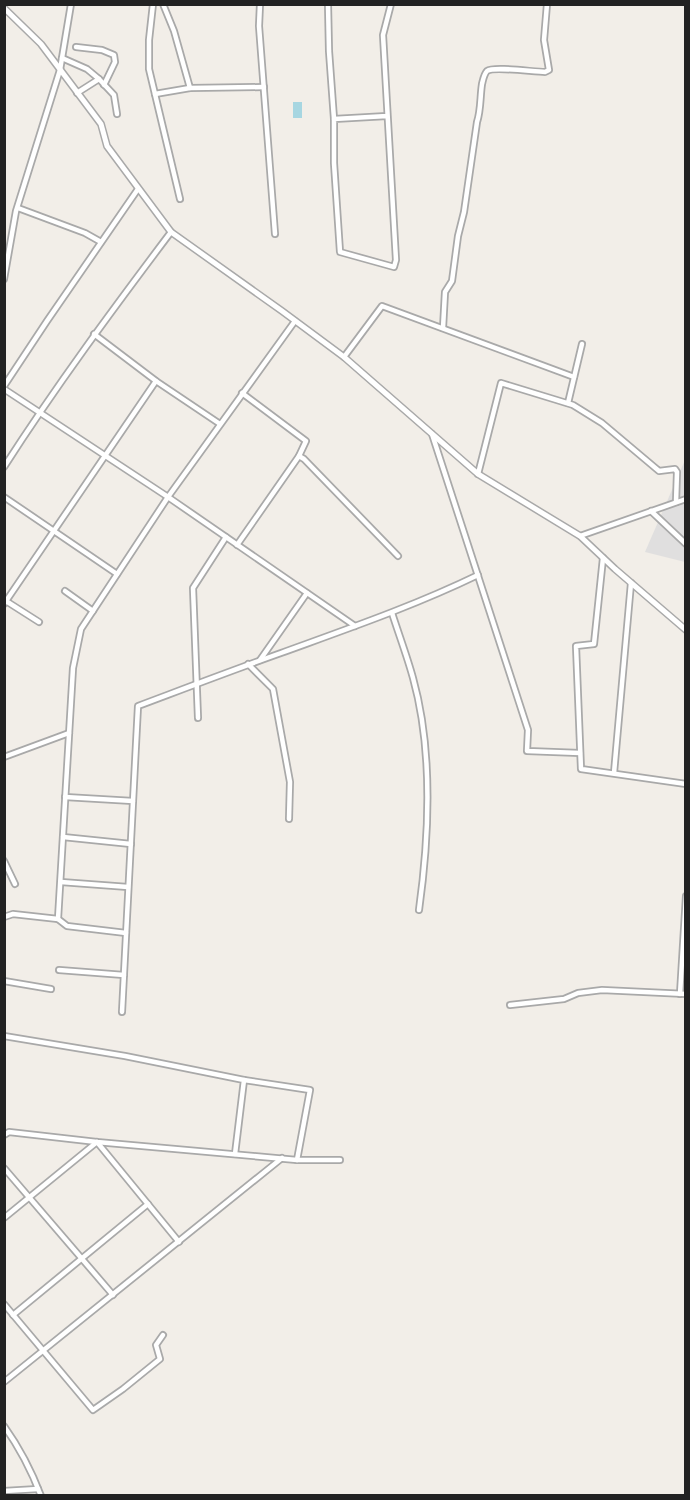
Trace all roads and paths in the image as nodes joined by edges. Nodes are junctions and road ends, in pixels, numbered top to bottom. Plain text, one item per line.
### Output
1 (71, 4) edge
2 (153, 4) edge
3 (163, 4) edge
4 (260, 4) edge
5 (328, 4) edge
6 (391, 4) edge
7 (547, 4) edge
8 (4, 8) edge
9 (76, 46) dead end
10 (62, 58) junction
11 (60, 70) junction
12 (99, 79) junction
13 (104, 85) junction
14 (264, 87) junction
15 (190, 88) junction
16 (77, 93) junction
17 (155, 94) junction
18 (117, 114) dead end
19 (387, 116) junction
20 (334, 119) junction
21 (138, 189) junction
22 (180, 199) dead end
23 (18, 208) junction
24 (171, 232) junction
25 (275, 234) dead end
26 (100, 242) junction
27 (4, 279) edge
28 (295, 321) junction
29 (443, 328) junction
30 (94, 334) junction
31 (582, 344) dead end
32 (344, 357) junction
33 (574, 377) junction
34 (156, 381) junction
35 (4, 387) edge
36 (242, 393) junction
37 (568, 403) junction
38 (40, 412) junction
39 (220, 424) junction
40 (432, 434) junction
41 (105, 455) junction
42 (299, 456) junction
43 (4, 467) edge
44 (478, 474) junction
45 (4, 497) edge
46 (168, 497) junction
47 (686, 499) edge
48 (675, 502) junction
49 (651, 511) junction
50 (54, 530) junction
51 (580, 536) junction
52 (226, 537) junction
53 (686, 544) edge
54 (237, 545) junction
55 (398, 556) dead end
56 (603, 558) junction
57 (117, 574) junction
58 (478, 575) junction
59 (631, 583) junction
60 (65, 591) dead end
61 (307, 593) junction
62 (5, 602) edge
63 (93, 611) junction
64 (392, 613) junction
65 (39, 622) dead end
66 (355, 626) junction
67 (686, 630) edge
68 (260, 660) junction
69 (248, 664) junction
70 (197, 684) junction
71 (198, 718) dead end
72 (69, 733) junction
73 (580, 753) junction
74 (4, 757) edge
75 (614, 773) junction
76 (686, 784) edge
77 (65, 797) junction
78 (133, 801) junction
79 (289, 819) dead end
80 (63, 837) junction
81 (131, 844) junction
82 (4, 861) edge
83 (60, 882) junction
84 (15, 884) dead end
85 (128, 887) junction
86 (686, 896) edge
87 (419, 910) dead end
88 (4, 917) edge
89 (58, 919) junction
90 (126, 933) junction
91 (59, 970) dead end
92 (124, 975) junction
93 (4, 981) edge
94 (51, 989) dead end
95 (683, 994) edge
96 (510, 1005) dead end
97 (122, 1012) dead end
98 (4, 1036) edge
99 (244, 1080) junction
100 (4, 1135) edge
101 (97, 1142) junction
102 (235, 1154) junction
103 (282, 1158) junction
104 (297, 1160) junction
105 (340, 1160) dead end
106 (4, 1168) edge
107 (30, 1197) junction
108 (148, 1204) junction
109 (4, 1218) edge
110 (178, 1242) junction
111 (82, 1258) junction
112 (112, 1295) junction
113 (4, 1304) edge
114 (13, 1315) junction
115 (163, 1335) dead end
116 (43, 1351) junction
117 (4, 1382) edge
118 (4, 1426) edge
119 (38, 1489) junction
120 (4, 1491) edge
121 (41, 1496) edge

1 - 10 street
2 - 17 street
3 - 15 street
4 - 14 street
5 - 20 street
6 - 19 street
7 - 29 street
8 - 11 street
9 - 13 street
10 - 11 street
10 - 12 street
11 - 16 street
11 - 23 street
12 - 13 street
12 - 16 street
13 - 18 street
14 - 15 street
14 - 25 street
15 - 17 street
16 - 21 street
17 - 22 street
19 - 20 street
19 - 20 street
21 - 24 street
21 - 26 street
23 - 26 street
23 - 27 street
24 - 28 street
24 - 30 street
26 - 35 street
28 - 32 street
28 - 36 street
29 - 32 street
29 - 33 street
30 - 34 street
30 - 38 street
31 - 33 street
32 - 40 street
33 - 37 street
34 - 39 street
34 - 41 street
35 - 38 street
36 - 39 street
36 - 42 street
37 - 44 street
37 - 48 street
38 - 41 street
38 - 43 street
39 - 46 street
40 - 44 street
40 - 58 street
41 - 46 street
41 - 50 street
42 - 54 street
42 - 55 street
44 - 51 street
45 - 50 street
46 - 52 street
46 - 57 street
47 - 48 street
48 - 49 street
49 - 51 street
49 - 53 street
50 - 57 street
50 - 62 street
51 - 56 street
52 - 54 street
52 - 70 street
54 - 61 street
56 - 59 street
56 - 73 street
57 - 63 street
58 - 64 street
58 - 73 street
59 - 67 street
59 - 75 street
60 - 63 street
61 - 66 street
61 - 68 street
62 - 65 street
63 - 72 street
64 - 66 street
64 - 87 street
66 - 68 street
68 - 69 street
69 - 70 street
69 - 79 street
70 - 71 street
70 - 78 street
72 - 74 street
72 - 77 street
73 - 75 street
75 - 76 street
77 - 78 street
77 - 80 street
78 - 81 street
80 - 81 street
80 - 83 street
81 - 85 street
82 - 84 street
83 - 85 street
83 - 89 street
85 - 90 street
86 - 95 street
88 - 89 street
89 - 90 street
90 - 92 street
91 - 92 street
92 - 97 street
93 - 94 street
95 - 96 street
98 - 99 street
99 - 102 street
99 - 104 street
100 - 101 street
101 - 102 street
101 - 107 street
101 - 108 street
102 - 103 street
103 - 104 street
103 - 110 street
104 - 105 street
106 - 107 street
107 - 109 street
107 - 111 street
108 - 110 street
108 - 111 street
110 - 112 street
111 - 112 street
111 - 114 street
112 - 116 street
113 - 114 street
114 - 116 street
115 - 116 street
116 - 117 street
118 - 119 street
119 - 120 street
119 - 121 street

